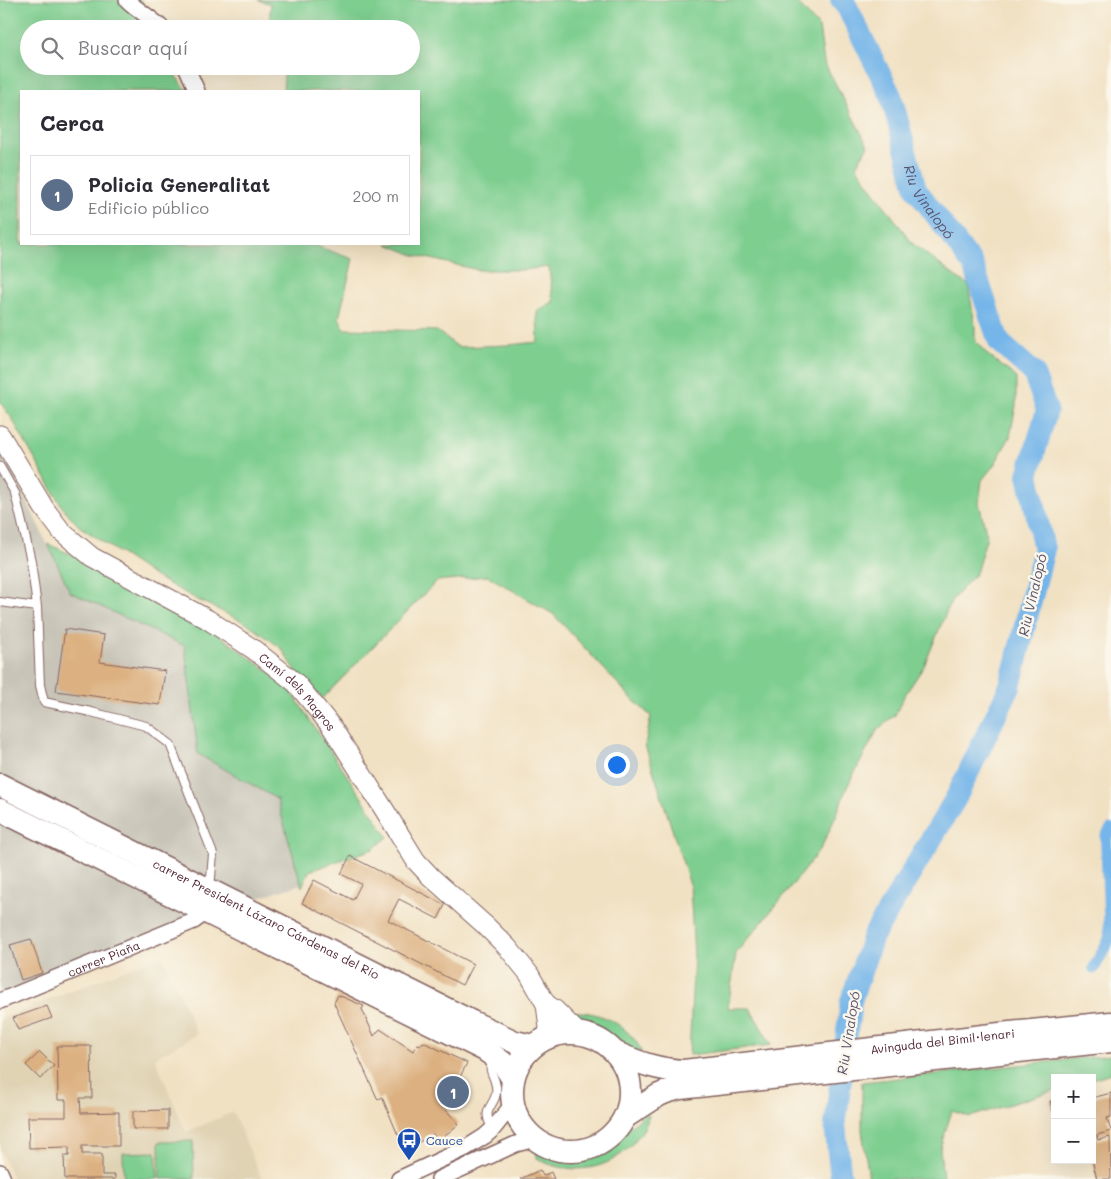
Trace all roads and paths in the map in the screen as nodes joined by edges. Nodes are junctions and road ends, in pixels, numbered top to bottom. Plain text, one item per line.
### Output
1 (127, 0) edge
2 (154, 20) edge
3 (190, 75) edge
4 (197, 90) edge
5 (0, 436) edge
6 (0, 467) edge
7 (0, 602) edge
8 (37, 607) junction
9 (0, 785) edge
10 (0, 810) edge
11 (208, 901) junction
12 (0, 1001) edge
13 (546, 1004) junction
14 (1111, 1023) edge
15 (578, 1033) junction
16 (1111, 1040) edge
17 (540, 1042) junction
18 (1001, 1043) junction
19 (616, 1053) junction
20 (495, 1056) junction
21 (513, 1079) junction
22 (513, 1104) junction
23 (625, 1117) junction
24 (493, 1130) junction
25 (536, 1139) junction
26 (0, 1172) edge
27 (3, 1179) edge
28 (398, 1179) edge
29 (439, 1179) edge

1 - 2 street
3 - 4 street
5 - 13 street, Camí dels Magros
6 - 8 lane
7 - 8 lane
8 - 11 lane
9 - 11 main road, carrer President Lázaro Cárdenas del Río
10 - 11 main road, carrer President Lázaro Cárdenas del Río
11 - 12 street, carrer Piaña
11 - 17 main road, carrer President Lázaro Cárdenas del Río
11 - 20 main road, carrer President Lázaro Cárdenas del Río
13 - 15 street, Camí dels Magros
13 - 17 street, Camí dels Magros
14 - 18 main road, Avinguda del Bimil·lenari
15 - 17 main road
15 - 19 main road
16 - 18 main road, Avinguda del Bimil·lenari
17 - 21 main road
18 - 19 main road, Avinguda del Bimil·lenari
18 - 23 main road, Avinguda del Bimil·lenari
19 - 23 main road
20 - 21 main road, carrer President Lázaro Cárdenas del Río
20 - 24 lane
21 - 22 main road
22 - 24 street
22 - 25 main road
23 - 25 main road
24 - 28 street
25 - 29 street
26 - 27 street

